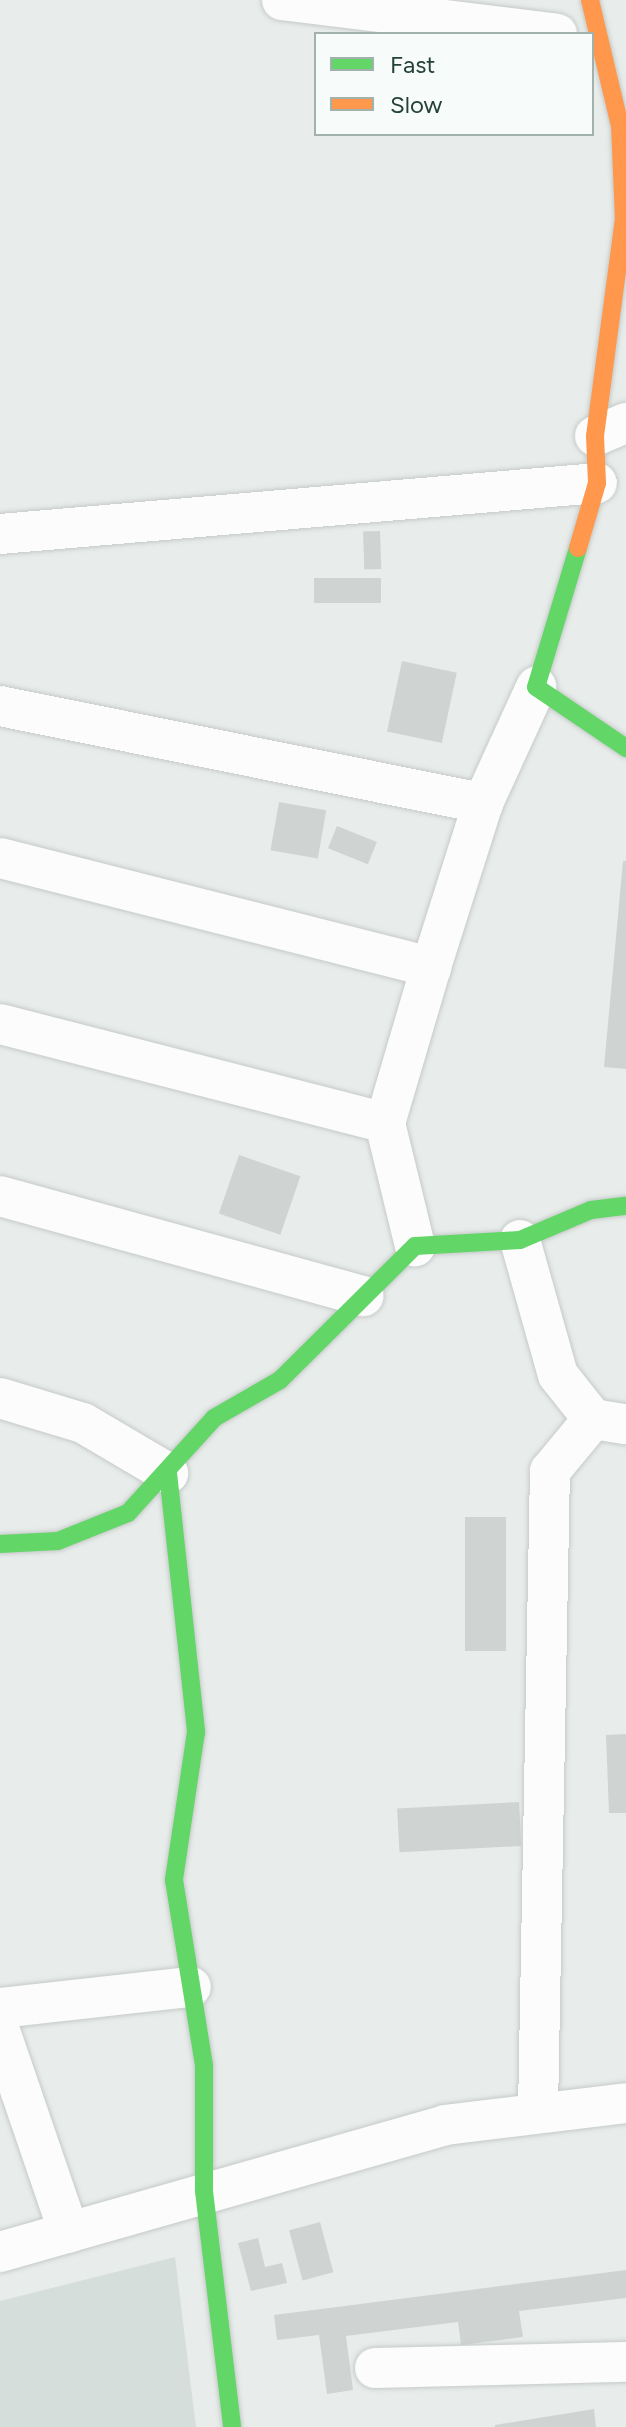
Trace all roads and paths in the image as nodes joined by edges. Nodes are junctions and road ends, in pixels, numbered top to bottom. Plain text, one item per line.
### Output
1 (282, 0) edge
2 (590, 0) edge
3 (541, 32) edge
4 (582, 32) edge
5 (594, 67) edge
6 (610, 430) edge
7 (597, 483) junction
8 (0, 534) edge
9 (536, 687) junction
10 (0, 706) edge
11 (626, 748) edge
12 (483, 803) junction
13 (0, 858) edge
14 (431, 967) junction
15 (0, 1024) edge
16 (385, 1123) junction
17 (0, 1196) edge
18 (626, 1206) edge
19 (520, 1240) junction
20 (415, 1246) junction
21 (363, 1296) junction
22 (0, 1398) edge
23 (610, 1421) edge
24 (168, 1473) junction
25 (0, 1544) edge
26 (191, 1987) junction
27 (0, 2008) edge
28 (0, 2031) edge
29 (626, 2103) edge
30 (538, 2111) junction
31 (204, 2191) junction
32 (69, 2232) junction
33 (0, 2252) edge
34 (626, 2362) edge
35 (375, 2368) dead end
36 (232, 2427) edge

1 - 3 street
2 - 4 street
5 - 6 street
6 - 7 street
7 - 8 street
7 - 9 street
9 - 11 street
9 - 12 street
10 - 12 street
12 - 14 street
13 - 14 street
14 - 16 street
15 - 16 street
16 - 20 street
17 - 21 street
18 - 19 street
19 - 20 street
19 - 23 street
20 - 21 street
21 - 24 street
22 - 24 street
23 - 30 street
24 - 25 street
24 - 26 street
26 - 27 street
26 - 31 street
28 - 32 street
29 - 30 street
30 - 31 street
31 - 32 street
31 - 36 street
32 - 33 street
34 - 35 street

